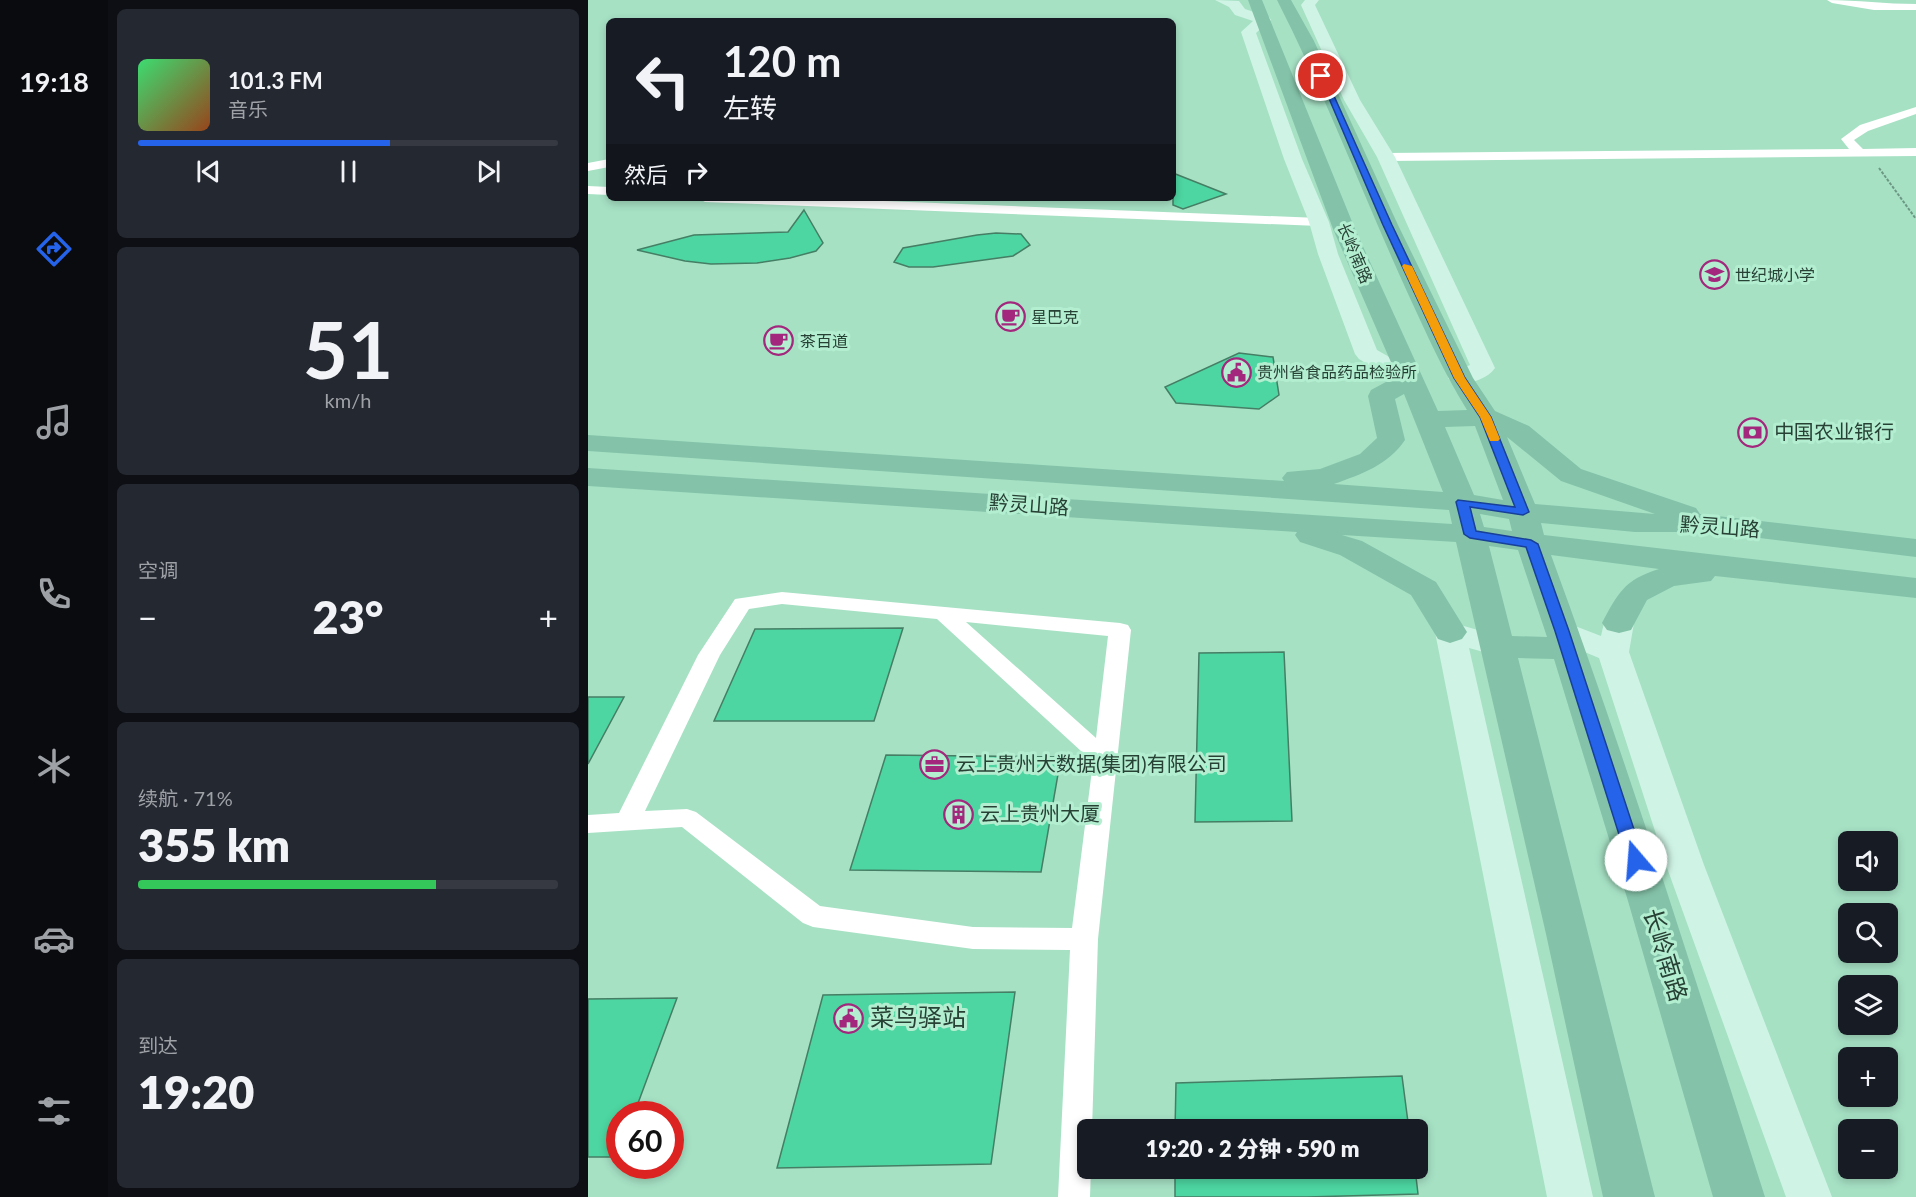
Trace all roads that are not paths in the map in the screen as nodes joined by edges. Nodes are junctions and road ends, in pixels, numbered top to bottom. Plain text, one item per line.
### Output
1 (1222, 0) edge
2 (1832, 0) edge
3 (1916, 8) edge
4 (1259, 9) edge
5 (1299, 10) edge
6 (1916, 110) edge
7 (1916, 152) edge
8 (1860, 153) junction
9 (1386, 157) junction
10 (606, 163) edge
11 (588, 166) edge
12 (588, 190) edge
13 (606, 191) edge
14 (793, 201) edge
15 (1319, 222) junction
16 (1460, 378) junction
17 (1411, 379) junction
18 (1485, 417) junction
19 (1427, 420) junction
20 (588, 443) edge
21 (588, 477) edge
22 (1236, 489) junction
23 (1523, 512) junction
24 (1466, 518) junction
25 (1250, 519) junction
26 (1710, 523) junction
27 (1531, 544) junction
28 (1916, 548) edge
29 (1714, 567) junction
30 (1750, 570) junction
31 (1916, 588) edge
32 (943, 613) junction
33 (1450, 632) junction
34 (1616, 638) junction
35 (1565, 640) junction
36 (1498, 646) junction
37 (1105, 760) junction
38 (627, 822) junction
39 (588, 824) edge
40 (1084, 939) junction
41 (1074, 1197) edge
42 (1570, 1197) edge
43 (1629, 1197) edge
44 (1739, 1197) edge
45 (1809, 1197) edge

1 - 4 main road
2 - 3 street
4 - 5 main road
4 - 15 main road
4 - 17 main road, 长岭南路
5 - 9 main road
5 - 16 main road
6 - 8 street
7 - 8 street
8 - 9 street
9 - 16 main road
10 - 11 street
12 - 13 street
14 - 15 street
15 - 17 main road
16 - 18 main road
17 - 19 main road, 长岭南路
17 - 22 main road
18 - 19 main road
18 - 23 main road
18 - 26 main road
19 - 24 main road, 长岭南路
20 - 22 main road, 黔灵山路
21 - 25 main road, 黔灵山路
22 - 24 main road, 黔灵山路
22 - 25 main road
23 - 24 main road, 黔灵山路
23 - 26 main road, 黔灵山路
23 - 27 main road, 长岭南路
24 - 25 main road, 黔灵山路
24 - 27 main road, 黔灵山路
24 - 36 main road, 长岭南路
25 - 33 main road
26 - 28 main road, 黔灵山路
26 - 29 main road
27 - 29 main road, 黔灵山路
27 - 35 main road, 长岭南路
29 - 30 main road, 黔灵山路
30 - 31 main road, 黔灵山路
30 - 34 main road
32 - 37 street
32 - 37 street
32 - 38 street
33 - 36 main road
33 - 42 main road
34 - 35 main road
34 - 45 main road
35 - 36 main road
35 - 44 main road, 长岭南路
36 - 43 main road, 长岭南路
37 - 40 street
38 - 39 street
38 - 40 street
40 - 41 street

